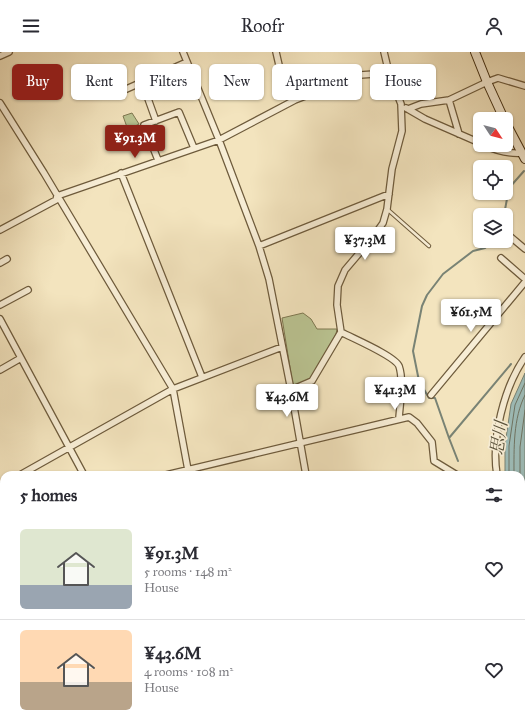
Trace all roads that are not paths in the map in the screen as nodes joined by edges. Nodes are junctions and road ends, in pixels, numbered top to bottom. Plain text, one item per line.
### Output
1 (9, 52) edge
2 (183, 52) edge
3 (276, 52) edge
4 (384, 52) edge
5 (475, 52) edge
6 (0, 56) edge
7 (187, 62) junction
8 (182, 64) edge
9 (279, 64) edge
10 (387, 64) edge
11 (487, 82) junction
12 (525, 86) edge
13 (148, 100) edge
14 (295, 100) edge
15 (399, 100) edge
16 (449, 100) junction
17 (0, 102) edge
18 (401, 104) junction
19 (408, 109) junction
20 (501, 112) edge
21 (156, 121) junction
22 (459, 134) junction
23 (513, 136) edge
24 (219, 140) junction
25 (473, 140) edge
26 (194, 148) junction
27 (504, 152) edge
28 (523, 156) edge
29 (158, 160) junction
30 (121, 173) junction
31 (389, 194) junction
32 (57, 196) junction
33 (387, 209) junction
34 (0, 230) edge
35 (513, 239) edge
36 (259, 246) junction
37 (429, 246) dead end
38 (525, 249) edge
39 (501, 258) dead end
40 (7, 260) dead end
41 (0, 263) edge
42 (525, 281) edge
43 (28, 290) dead end
44 (0, 305) edge
45 (0, 319) edge
46 (341, 332) junction
47 (282, 347) junction
48 (525, 357) edge
49 (21, 358) junction
50 (0, 370) edge
51 (202, 377) junction
52 (173, 389) junction
53 (291, 390) junction
54 (431, 395) dead end
55 (400, 418) junction
56 (300, 442) junction
57 (69, 447) junction
58 (188, 470) junction
59 (27, 471) edge
60 (82, 471) edge
61 (184, 471) edge
62 (305, 471) edge
63 (450, 471) edge
64 (497, 471) edge

1 - 6 street
2 - 7 street
3 - 9 street
4 - 10 street
5 - 11 main road
7 - 8 street
7 - 24 street
11 - 12 street
11 - 16 street
11 - 20 main road
13 - 21 street
14 - 24 street
15 - 18 street
16 - 19 street
16 - 22 street
17 - 32 street
18 - 19 street
18 - 31 street
19 - 22 street
21 - 26 street
21 - 29 street
22 - 25 street
23 - 28 main road
24 - 26 street
24 - 36 street
26 - 29 street
27 - 28 street
29 - 30 street
30 - 32 street
30 - 51 street
31 - 33 street
31 - 36 street
32 - 34 street
32 - 52 street
33 - 37 lane
33 - 46 street
35 - 38 street
36 - 47 street
39 - 42 street
40 - 41 street
42 - 54 street
43 - 44 street
45 - 49 street
46 - 53 street
46 - 55 street
47 - 51 street
47 - 53 street
48 - 64 street
49 - 50 street
49 - 57 street
51 - 52 street
52 - 57 street
52 - 58 street
53 - 56 street
55 - 56 street
55 - 63 street
56 - 58 street
56 - 62 street
57 - 59 street
57 - 60 street
58 - 61 street

